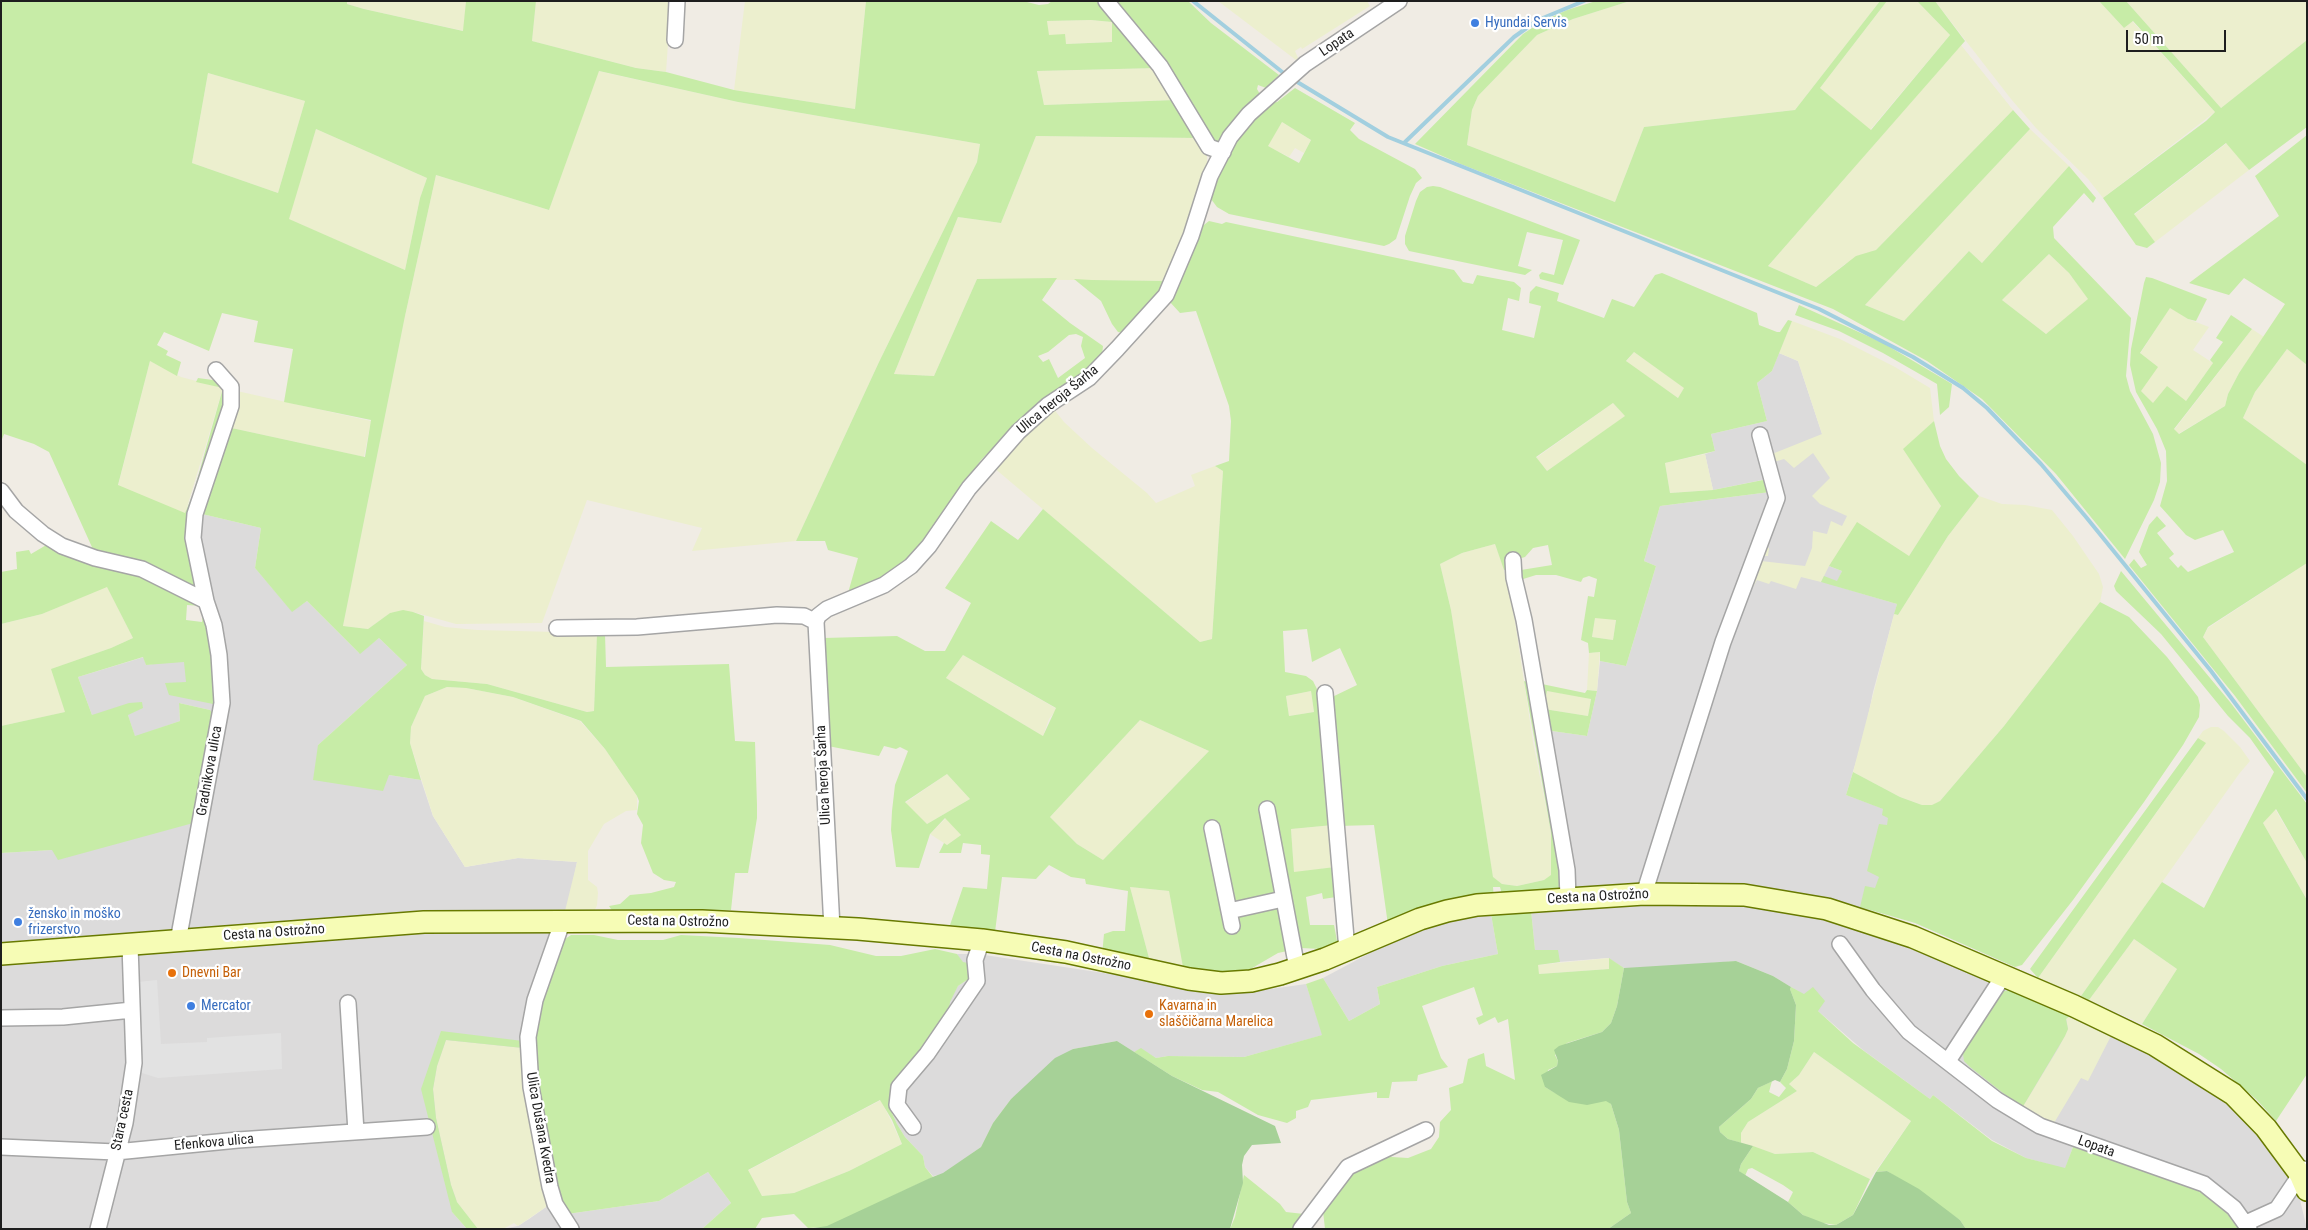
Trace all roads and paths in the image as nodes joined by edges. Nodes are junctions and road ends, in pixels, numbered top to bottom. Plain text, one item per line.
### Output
1 (677, 1) edge
2 (1106, 1) edge
3 (1398, 1) edge
4 (675, 40) dead end
5 (1280, 89) joint
6 (1223, 152) junction
7 (216, 370) dead end
8 (1760, 435) dead end
9 (1, 491) edge
10 (1513, 560) dead end
11 (206, 601) junction
12 (816, 622) junction
13 (557, 628) dead end
14 (1325, 693) dead end
15 (1266, 809) dead end
16 (1212, 828) dead end
17 (1644, 894) junction
18 (1568, 898) junction
19 (1283, 900) junction
20 (560, 928) junction
21 (832, 928) junction
22 (982, 940) junction
23 (178, 941) junction
24 (1840, 944) dead end
25 (130, 945) junction
26 (1347, 950) junction
27 (1, 954) edge
28 (1296, 968) junction
29 (2004, 975) junction
30 (348, 1003) dead end
31 (132, 1010) junction
32 (1, 1018) edge
33 (1948, 1061) junction
34 (427, 1127) dead end
35 (913, 1127) dead end
36 (1426, 1130) dead end
37 (356, 1132) junction
38 (1, 1147) edge
39 (116, 1152) junction
40 (2304, 1177) edge
41 (2247, 1226) edge
42 (98, 1229) edge
43 (571, 1229) edge
44 (1301, 1229) edge

1 - 4 street
2 - 6 street
3 - 5 street, Lopata
5 - 6 street, Ulica heroja Šarha
6 - 12 street, Ulica heroja Šarha
7 - 11 street, Gradnikova ulica
8 - 17 street
9 - 11 street
10 - 18 street
11 - 23 street, Gradnikova ulica
12 - 13 street
12 - 21 street, Ulica heroja Šarha
14 - 26 street
15 - 19 street
16 - 19 street
17 - 18 street, Cesta na Ostrožno
17 - 29 street, Cesta na Ostrožno
18 - 26 street, Cesta na Ostrožno
19 - 28 street
20 - 21 street, Cesta na Ostrožno
20 - 23 street, Cesta na Ostrožno
20 - 43 street, Ulica Dušana Kvedra
21 - 22 street, Cesta na Ostrožno
22 - 28 street, Cesta na Ostrožno
22 - 35 street
23 - 25 street, Cesta na Ostrožno
24 - 33 street, Lopata
25 - 27 street, Cesta na Ostrožno
25 - 31 street, Stara cesta
26 - 28 street, Cesta na Ostrožno
29 - 33 street
29 - 40 street, Cesta na Ostrožno
30 - 37 street
31 - 32 street
31 - 39 street, Stara cesta
33 - 41 street, Lopata
34 - 37 street, Efenkova ulica
36 - 44 street
37 - 39 street, Efenkova ulica
38 - 39 street, Efenkova ulica
39 - 42 street, Stara cesta
40 - 41 street, Lopata

